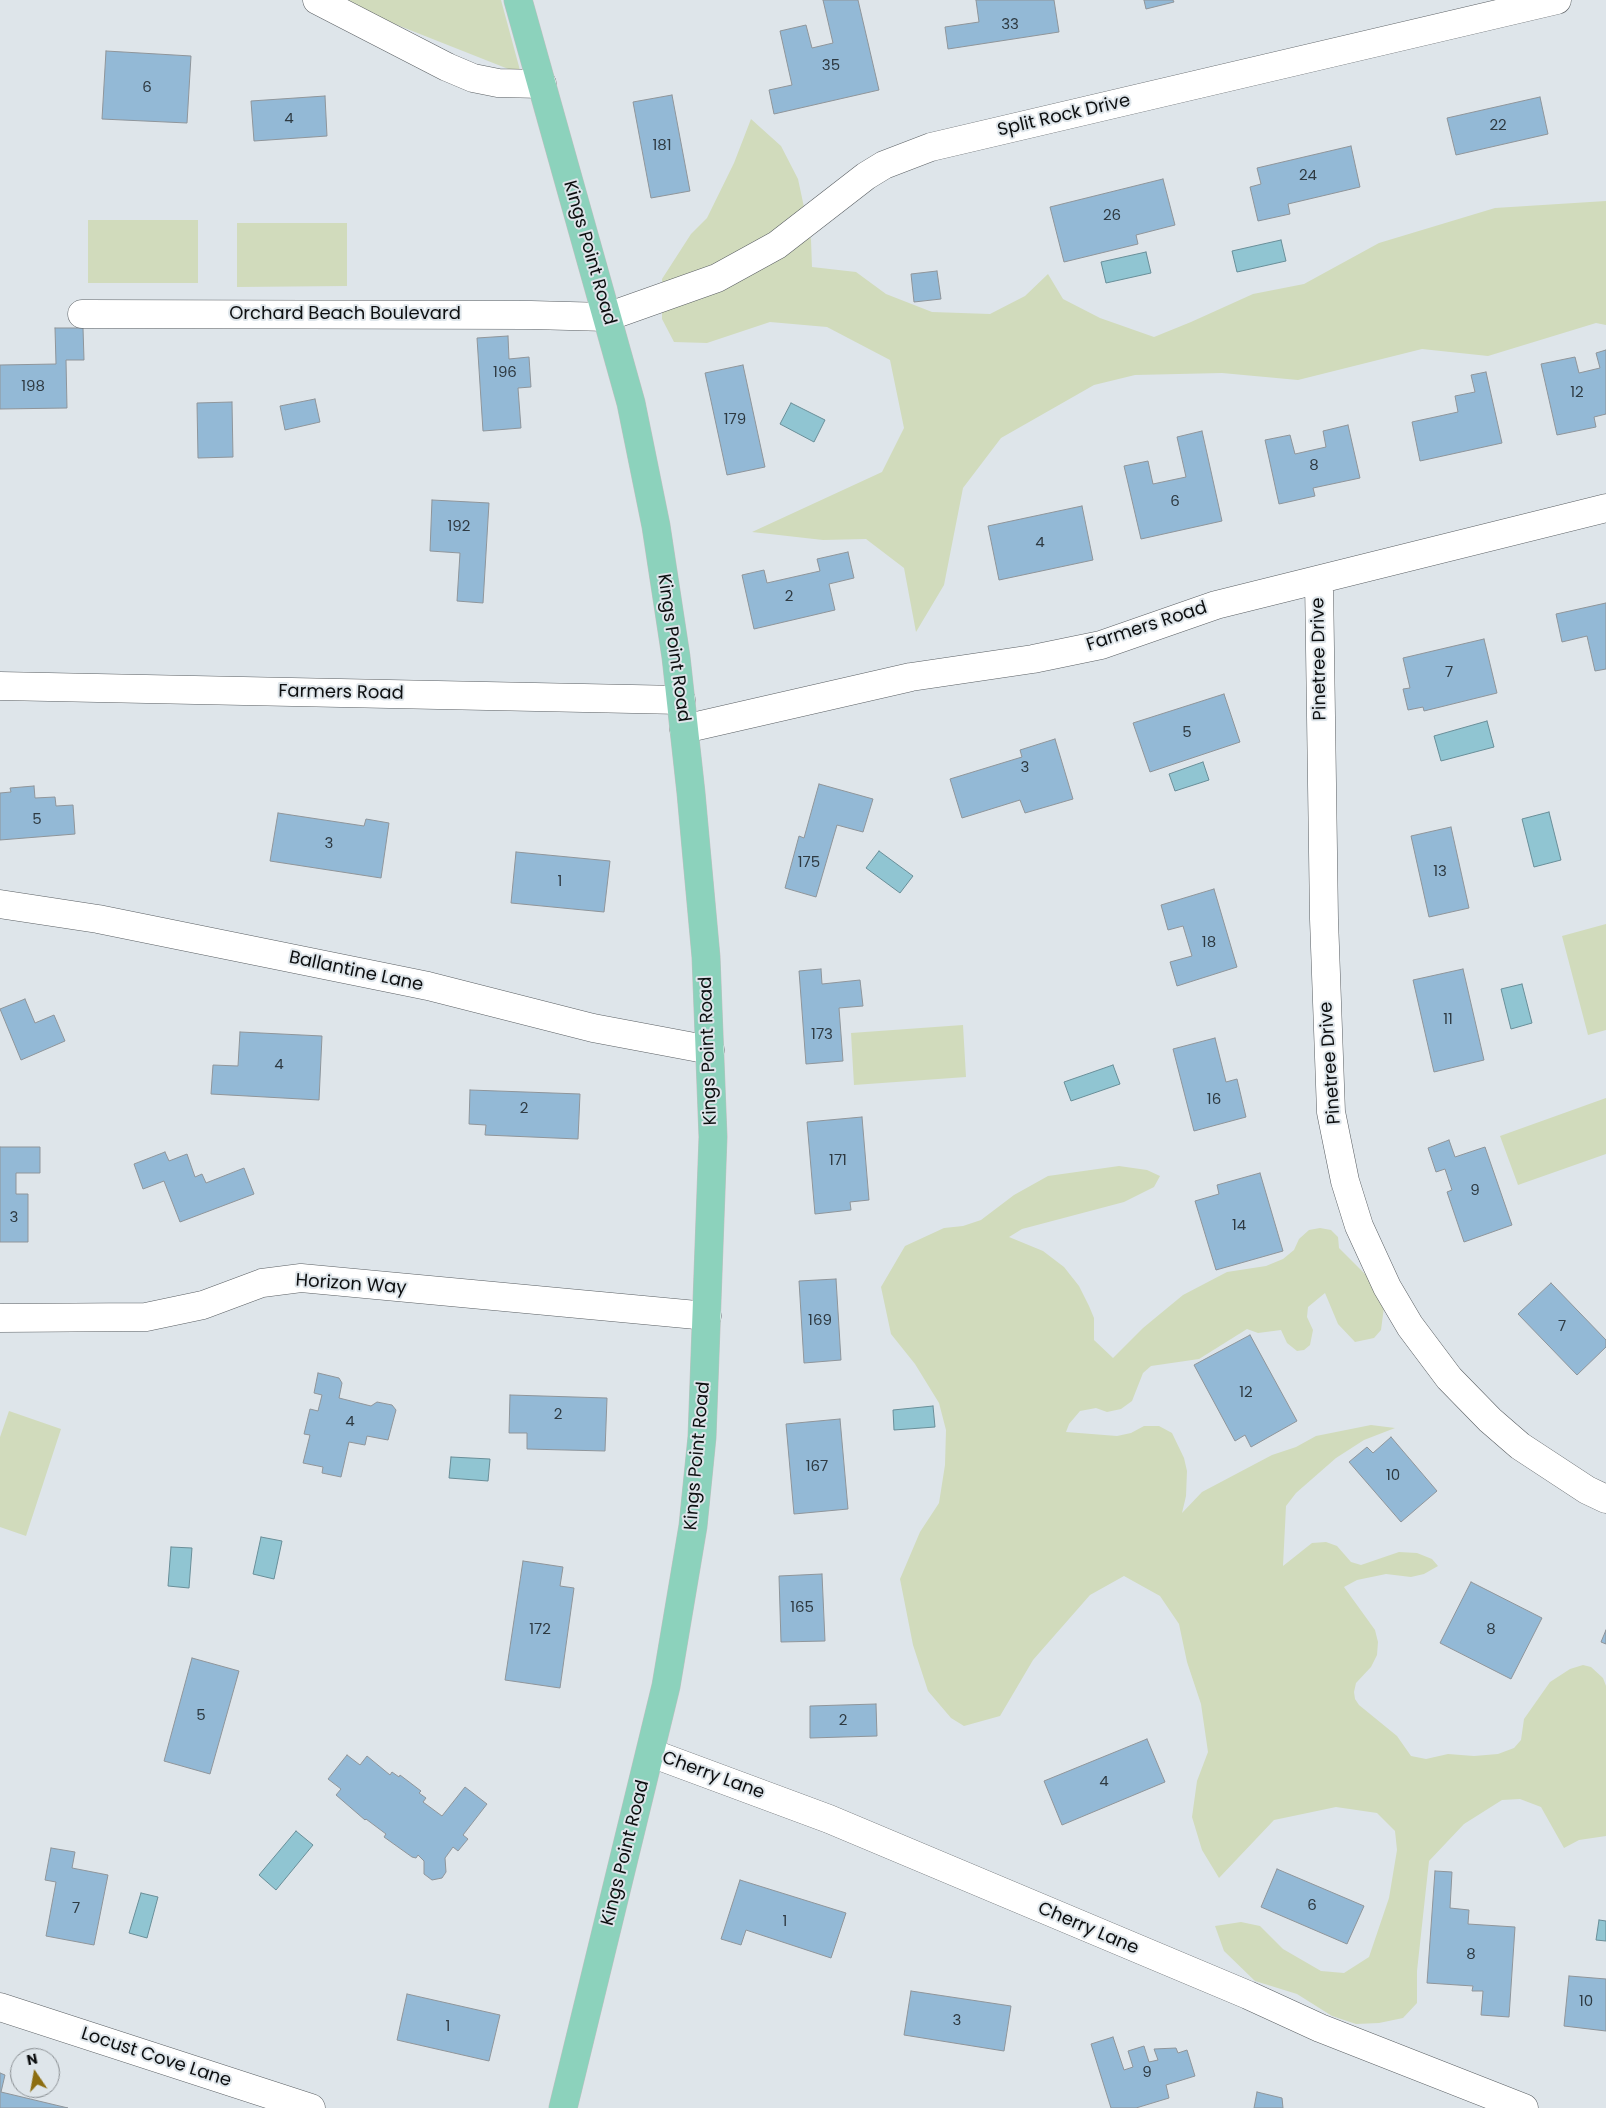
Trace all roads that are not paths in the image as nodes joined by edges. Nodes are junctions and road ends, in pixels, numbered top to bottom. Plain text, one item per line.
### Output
1 (317, 0) edge
2 (518, 0) edge
3 (1556, 0) edge
4 (542, 84) junction
5 (82, 314) dead end
6 (607, 317) junction
7 (1606, 508) edge
8 (1319, 581) junction
9 (0, 686) edge
10 (681, 700) junction
11 (684, 729) junction
12 (0, 904) edge
13 (710, 1050) junction
14 (707, 1316) junction
15 (0, 1318) edge
16 (1606, 1499) edge
17 (651, 1754) junction
18 (0, 2007) edge
19 (312, 2108) edge
20 (563, 2108) edge
21 (1524, 2108) edge

1 - 4 street
2 - 4 main road, Kings Point Road
3 - 6 street, Split Rock Drive
4 - 6 main road, Kings Point Road
5 - 6 street, Orchard Beach Boulevard
6 - 10 main road, Kings Point Road
7 - 8 street, Farmers Road
8 - 11 street, Farmers Road
8 - 16 street, Pinetree Drive
9 - 10 street, Farmers Road
10 - 11 main road, Kings Point Road
11 - 13 main road, Kings Point Road
12 - 13 street, Ballantine Lane
13 - 14 main road, Kings Point Road
14 - 15 street, Horizon Way
14 - 17 main road, Kings Point Road
17 - 20 main road, Kings Point Road
17 - 21 street, Cherry Lane
18 - 19 street, Locust Cove Lane

